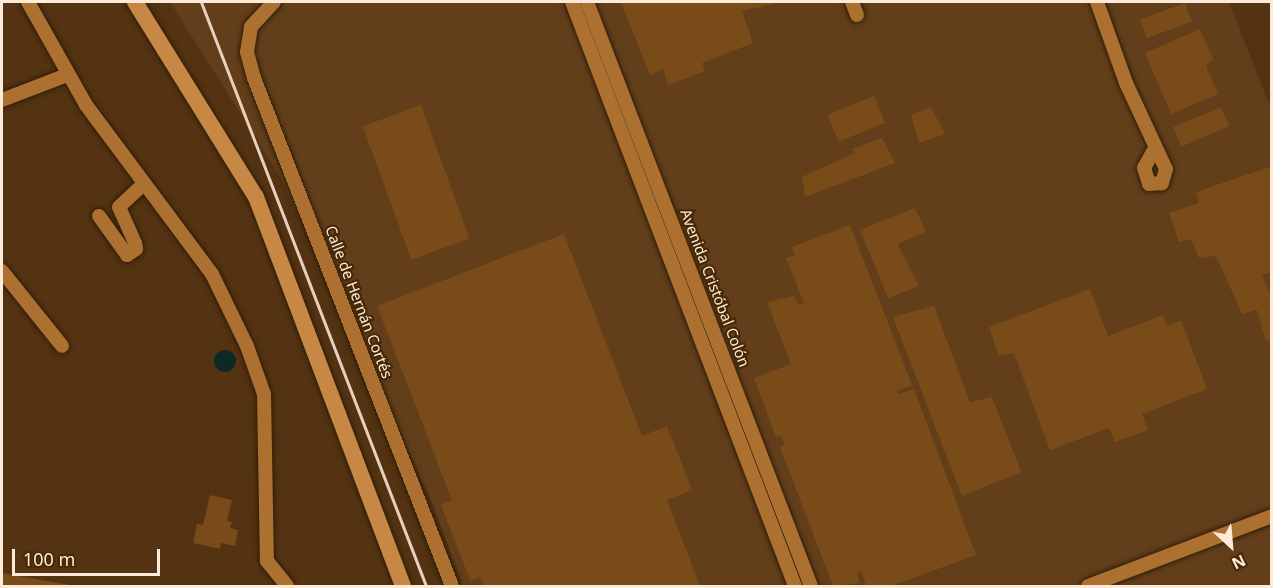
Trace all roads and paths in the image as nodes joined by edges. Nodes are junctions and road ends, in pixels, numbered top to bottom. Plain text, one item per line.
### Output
1 (28, 2) edge
2 (135, 2) edge
3 (274, 2) edge
4 (572, 2) edge
5 (587, 2) edge
6 (852, 2) edge
7 (1097, 2) edge
8 (857, 15) dead end
9 (67, 75) junction
10 (2, 100) edge
11 (1155, 148) dead end
12 (143, 185) junction
13 (99, 216) dead end
14 (2, 271) edge
15 (62, 346) dead end
16 (1272, 516) edge
17 (286, 586) edge
18 (403, 586) edge
19 (452, 586) edge
20 (795, 586) edge
21 (812, 586) edge
22 (1088, 586) edge

1 - 9 street
2 - 18 main road
3 - 19 street, Calle de Hernán Cortés
4 - 20 street
5 - 21 street, Avenida Cristóbal Colón
6 - 8 street
7 - 11 street
9 - 10 street
9 - 12 street
12 - 13 street
12 - 17 street
14 - 15 street
16 - 22 street

